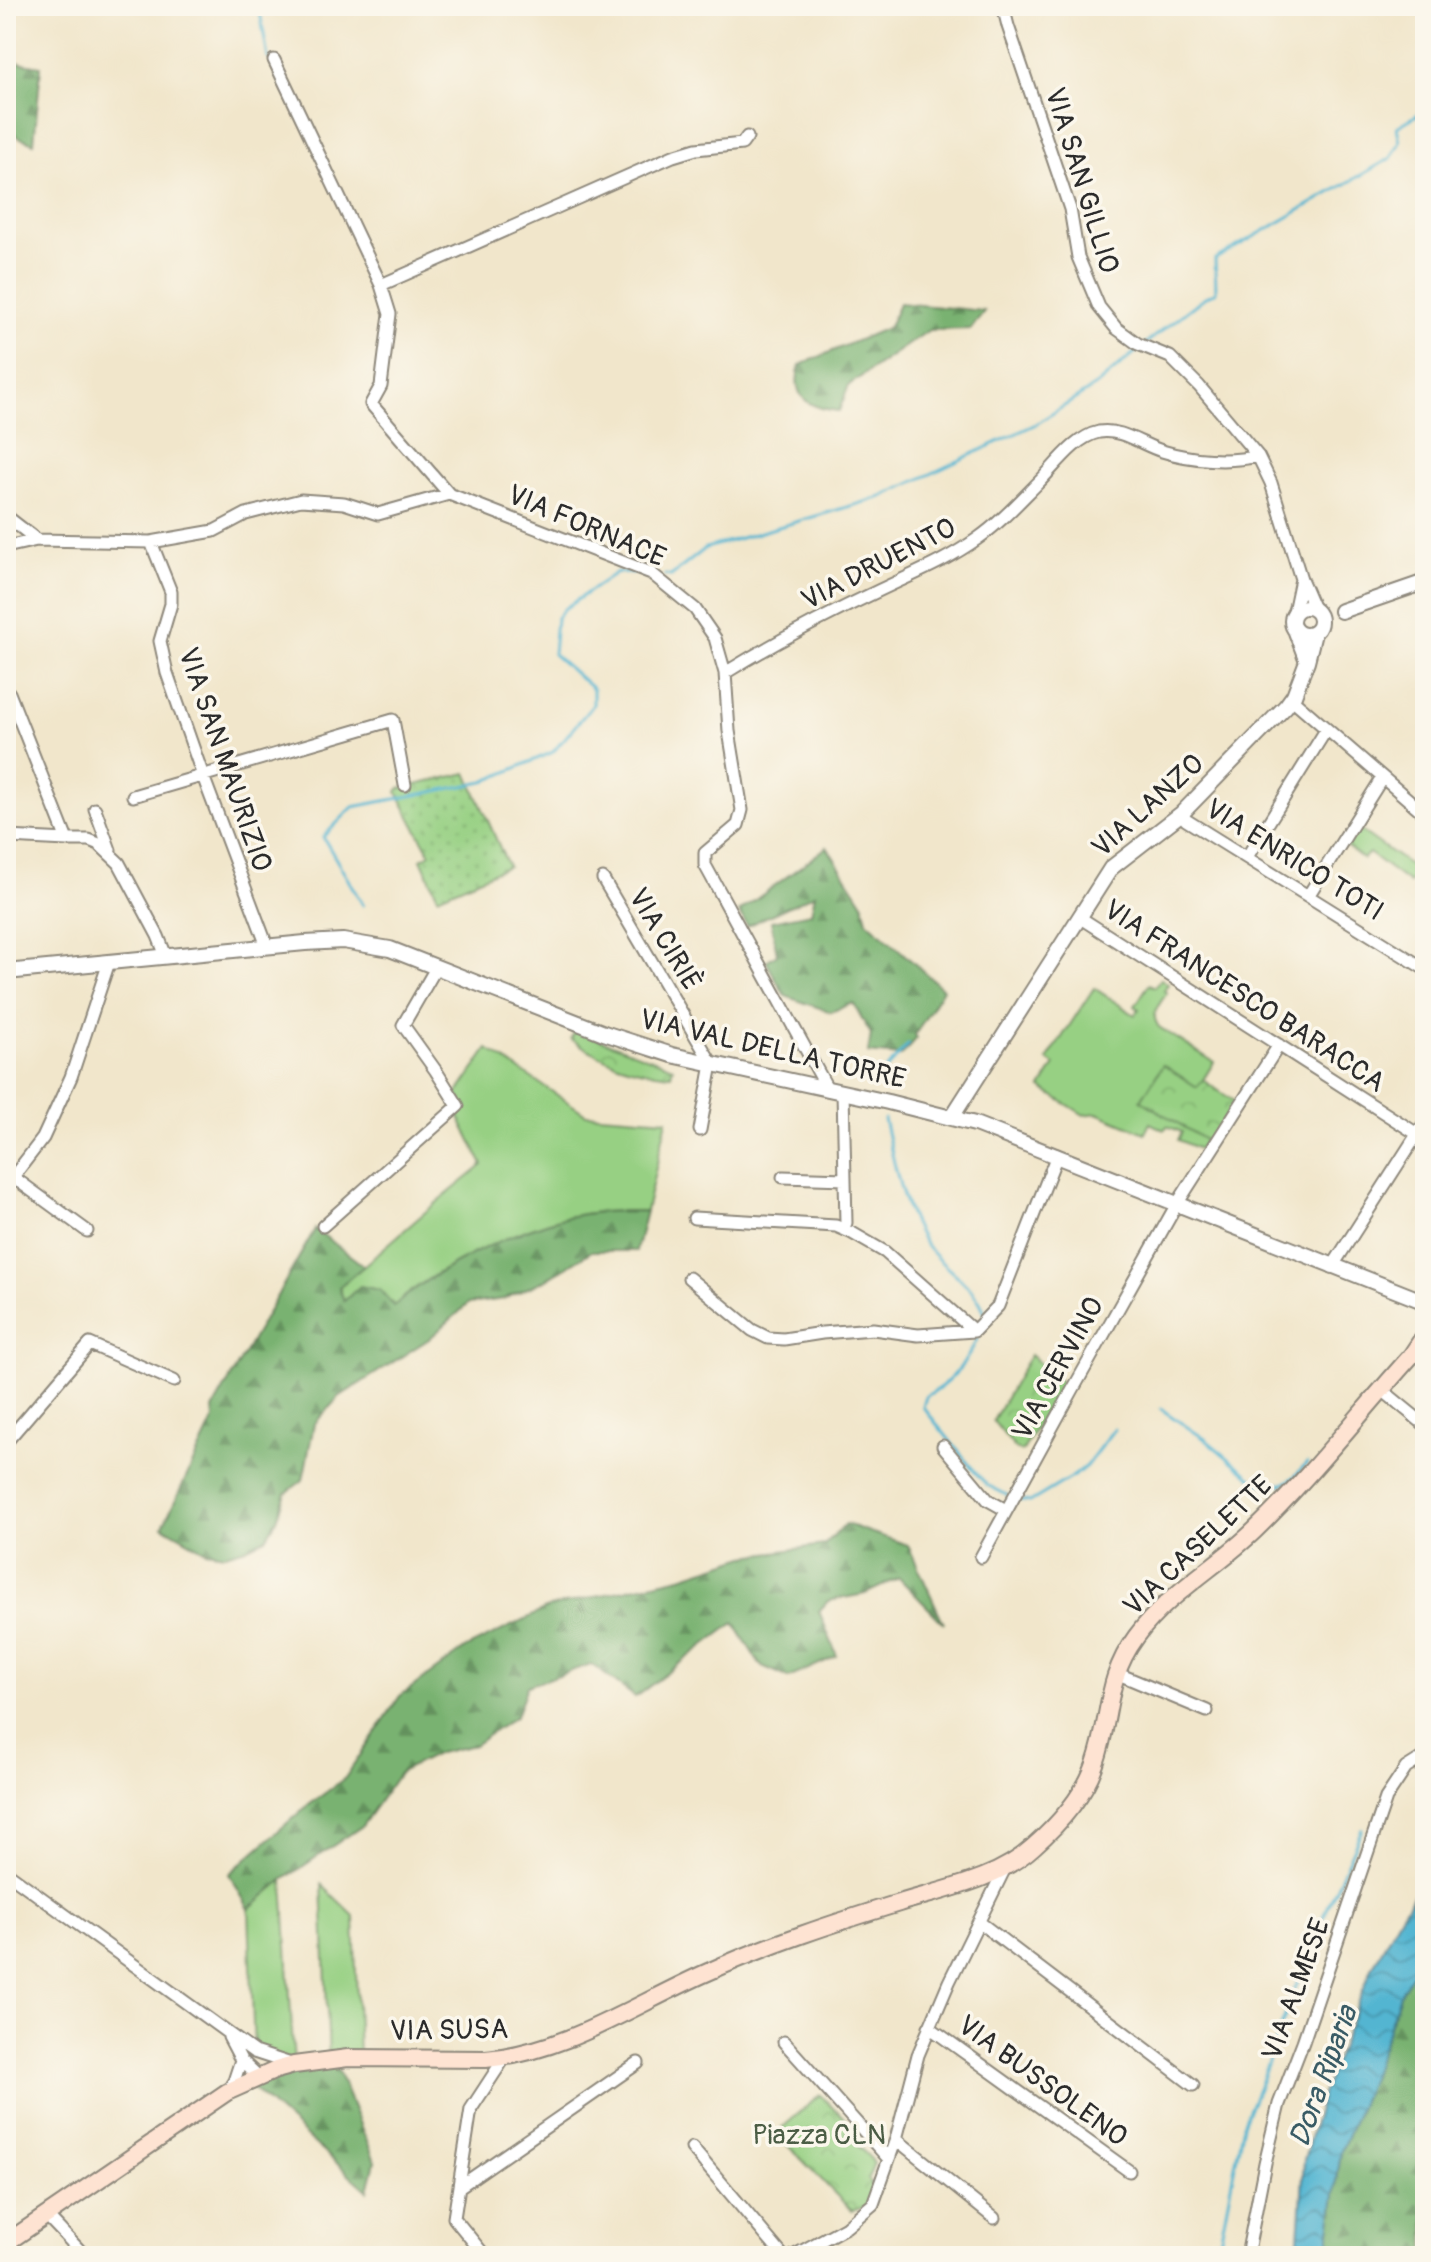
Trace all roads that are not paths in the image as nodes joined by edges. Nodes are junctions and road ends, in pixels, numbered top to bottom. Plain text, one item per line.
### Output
1 (1003, 6) edge
2 (274, 60) dead end
3 (747, 137) dead end
4 (381, 285) junction
5 (1258, 456) junction
6 (449, 494) junction
7 (6, 516) edge
8 (37, 540) junction
9 (151, 542) junction
10 (6, 547) edge
11 (1301, 579) junction
12 (1425, 582) edge
13 (1294, 612) junction
14 (1316, 620) junction
15 (1296, 632) junction
16 (1307, 661) junction
17 (725, 673) junction
18 (9, 693) dead end
19 (1292, 699) junction
20 (1326, 730) junction
21 (203, 776) junction
22 (1382, 778) junction
23 (405, 785) dead end
24 (133, 796) dead end
25 (95, 809) dead end
26 (1182, 813) junction
27 (1425, 814) edge
28 (8, 837) edge
29 (67, 840) junction
30 (111, 854) junction
31 (1247, 857) junction
32 (603, 879) dead end
33 (1308, 896) junction
34 (1079, 917) junction
35 (267, 946) junction
36 (166, 956) junction
37 (109, 962) junction
38 (436, 968) junction
39 (1425, 969) edge
40 (6, 972) edge
41 (1279, 1045) junction
42 (712, 1064) junction
43 (827, 1088) junction
44 (843, 1092) junction
45 (952, 1117) junction
46 (1425, 1122) edge
47 (700, 1130) dead end
48 (1421, 1137) edge
49 (1057, 1155) junction
50 (783, 1177) dead end
51 (845, 1179) junction
52 (9, 1182) edge
53 (1177, 1204) junction
54 (694, 1218) dead end
55 (846, 1223) dead end
56 (323, 1226) dead end
57 (87, 1231) dead end
58 (1332, 1267) junction
59 (689, 1278) dead end
60 (1422, 1299) edge
61 (974, 1331) junction
62 (1425, 1335) edge
63 (1425, 1345) edge
64 (1411, 1356) junction
65 (174, 1381) dead end
66 (1381, 1389) junction
67 (1425, 1425) edge
68 (6, 1442) edge
69 (943, 1446) dead end
70 (1006, 1510) junction
71 (981, 1557) dead end
72 (1116, 1673) junction
73 (1207, 1711) dead end
74 (1425, 1756) edge
75 (1005, 1868) junction
76 (6, 1872) edge
77 (979, 1922) junction
78 (929, 2027) junction
79 (225, 2031) junction
80 (784, 2042) dead end
81 (254, 2052) junction
82 (505, 2057) junction
83 (241, 2060) junction
84 (638, 2063) dead end
85 (294, 2065) junction
86 (259, 2077) junction
87 (1193, 2085) dead end
88 (227, 2092) junction
89 (896, 2139) junction
90 (692, 2148) dead end
91 (888, 2158) junction
92 (1129, 2171) dead end
93 (459, 2187) junction
94 (46, 2215) junction
95 (994, 2218) dead end
96 (6, 2243) edge
97 (85, 2256) edge
98 (485, 2256) edge
99 (783, 2256) edge
100 (793, 2256) edge
101 (1247, 2256) edge

1 - 5 street, VIA SAN GILLIO
2 - 4 street, VIA FORNACE
3 - 4 street
4 - 6 street, VIA FORNACE
5 - 11 street, VIA SAN GILLIO
5 - 17 street, VIA DRUENTO
6 - 9 street
6 - 17 street, VIA FORNACE
7 - 8 street
8 - 9 street
8 - 10 street
9 - 21 street, VIA SAN MAURIZIO
11 - 13 street
11 - 14 street, VIA SAN GILLIO
12 - 14 street
13 - 14 street
13 - 15 street
14 - 15 street
14 - 16 street, VIA LANZO
15 - 16 street
16 - 19 street, VIA LANZO
17 - 43 street, VIA FORNACE
18 - 29 street
19 - 20 street
19 - 26 street, VIA LANZO
20 - 22 street
20 - 31 street
21 - 23 street
21 - 24 street
21 - 35 street, VIA SAN MAURIZIO
22 - 27 street
22 - 33 street
25 - 30 street
26 - 31 street, VIA ENRICO TOTI
26 - 34 street, VIA LANZO
28 - 29 street
29 - 30 street
30 - 36 street
31 - 33 street, VIA ENRICO TOTI
32 - 42 street, VIA CIRIÈ
33 - 39 street, VIA ENRICO TOTI
34 - 41 street, VIA FRANCESCO BARACCA
34 - 45 street, VIA LANZO
35 - 36 street, VIA VAL DELLA TORRE
35 - 38 street, VIA VAL DELLA TORRE
36 - 37 street, VIA VAL DELLA TORRE
37 - 40 street, VIA VAL DELLA TORRE
37 - 52 street
38 - 42 street, VIA VAL DELLA TORRE
38 - 56 street
41 - 48 street, VIA FRANCESCO BARACCA
41 - 53 street, VIA CERVINO
42 - 43 street, VIA VAL DELLA TORRE
42 - 47 street
43 - 44 street, VIA VAL DELLA TORRE
44 - 45 street, VIA VAL DELLA TORRE
44 - 51 street
45 - 49 street, VIA VAL DELLA TORRE
46 - 48 street
48 - 58 street
49 - 53 street, VIA VAL DELLA TORRE
49 - 61 street
50 - 51 street
51 - 55 street
52 - 57 street
53 - 58 street, VIA VAL DELLA TORRE
53 - 70 street, VIA CERVINO
54 - 61 street
58 - 60 street, VIA VAL DELLA TORRE
59 - 61 street
62 - 64 main road, VIA CASELETTE
63 - 64 main road, VIA CASELETTE
64 - 66 main road, VIA CASELETTE
65 - 68 street
66 - 67 street
66 - 72 main road, VIA CASELETTE
69 - 70 street
70 - 71 street, VIA CERVINO
72 - 73 street
72 - 75 main road, VIA CASELETTE
74 - 101 street, VIA ALMESE
75 - 77 street
75 - 82 main road, VIA SUSA
76 - 79 street
77 - 78 street
77 - 87 street
78 - 89 street
78 - 92 street, VIA BUSSOLENO
79 - 81 street
79 - 83 street
80 - 91 street
81 - 85 street
81 - 86 street
82 - 85 main road, VIA SUSA
82 - 93 street
83 - 86 street
83 - 88 street
84 - 93 street
85 - 86 main road, VIA SUSA
86 - 88 main road, VIA SUSA
88 - 94 main road, VIA SUSA
89 - 91 street
89 - 95 street
90 - 99 street
91 - 100 street
93 - 98 street
94 - 96 main road, VIA SUSA
94 - 97 street

